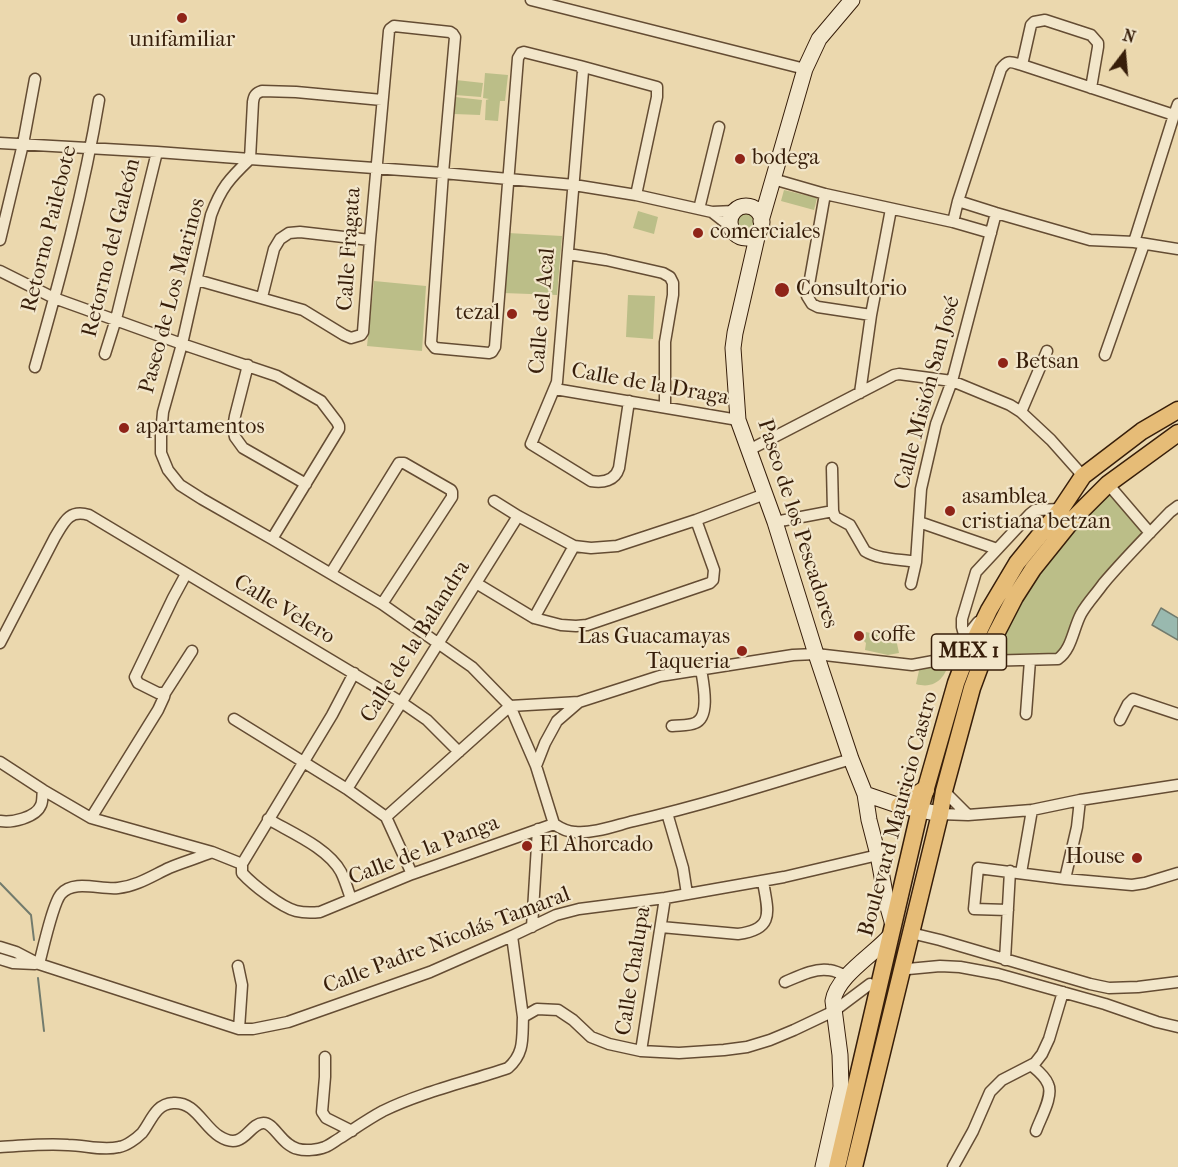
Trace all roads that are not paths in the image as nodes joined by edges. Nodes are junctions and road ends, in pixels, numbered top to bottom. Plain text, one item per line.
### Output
1 (531, 0) edge
2 (852, 0) edge
3 (1022, 65) junction
4 (580, 66) junction
5 (806, 69) junction
6 (36, 79) dead end
7 (1091, 88) junction
8 (99, 100) dead end
9 (382, 100) junction
10 (1178, 104) edge
11 (1174, 115) junction
12 (719, 127) dead end
13 (0, 143) edge
14 (23, 144) junction
15 (91, 149) junction
16 (157, 152) junction
17 (250, 159) junction
18 (376, 169) junction
19 (443, 173) junction
20 (509, 179) junction
21 (772, 182) junction
22 (574, 185) junction
23 (825, 194) junction
24 (636, 195) junction
25 (958, 201) junction
26 (699, 209) junction
27 (891, 209) junction
28 (996, 213) junction
29 (738, 220) junction
30 (953, 222) junction
31 (760, 227) junction
32 (991, 233) junction
33 (0, 240) edge
34 (369, 240) junction
35 (1139, 243) junction
36 (1178, 249) edge
37 (568, 254) junction
38 (751, 261) junction
39 (0, 271) edge
40 (197, 280) junction
41 (262, 297) junction
42 (54, 298) junction
43 (871, 315) junction
44 (116, 319) junction
45 (182, 344) junction
46 (1047, 351) dead end
47 (105, 354) dead end
48 (1106, 355) dead end
49 (248, 365) junction
50 (35, 367) dead end
51 (952, 381) junction
52 (555, 389) junction
53 (860, 393) junction
54 (629, 401) junction
55 (665, 407) junction
56 (1178, 410) edge
57 (1021, 412) junction
58 (738, 420) junction
59 (1178, 433) edge
60 (749, 450) junction
61 (832, 468) dead end
62 (1083, 476) junction
63 (306, 484) junction
64 (1108, 484) junction
65 (765, 494) junction
66 (494, 501) dead end
67 (1178, 506) edge
68 (1061, 509) junction
69 (833, 511) junction
70 (518, 516) junction
71 (696, 520) junction
72 (775, 522) junction
73 (919, 522) junction
74 (1150, 532) junction
75 (272, 539) junction
76 (574, 546) junction
77 (997, 549) junction
78 (916, 562) junction
79 (331, 573) junction
80 (186, 574) junction
81 (476, 583) junction
82 (911, 584) dead end
83 (382, 604) junction
84 (989, 610) junction
85 (534, 618) junction
86 (965, 638) junction
87 (0, 643) edge
88 (439, 643) junction
89 (192, 651) dead end
90 (816, 654) junction
91 (1030, 660) junction
92 (982, 661) junction
93 (701, 669) junction
94 (354, 673) junction
95 (165, 693) junction
96 (401, 702) junction
97 (579, 702) junction
98 (510, 706) junction
99 (1026, 714) dead end
100 (1178, 714) edge
101 (234, 719) dead end
102 (1120, 720) dead end
103 (672, 726) dead end
104 (459, 752) junction
105 (851, 759) junction
106 (0, 762) edge
107 (304, 762) junction
108 (536, 766) junction
109 (1178, 785) edge
110 (347, 789) junction
111 (43, 790) junction
112 (925, 790) junction
113 (944, 791) junction
114 (865, 794) junction
115 (1080, 800) junction
116 (900, 806) junction
117 (920, 809) junction
118 (1032, 810) junction
119 (668, 813) junction
120 (940, 814) junction
121 (968, 815) junction
122 (386, 816) junction
123 (91, 818) junction
124 (268, 819) junction
125 (0, 821) edge
126 (554, 824) junction
127 (538, 829) junction
128 (212, 852) junction
129 (878, 855) junction
130 (242, 864) junction
131 (1015, 872) junction
132 (1178, 873) edge
133 (412, 874) junction
134 (1065, 879) junction
135 (763, 880) junction
136 (687, 894) junction
137 (666, 898) junction
138 (351, 899) junction
139 (1008, 910) junction
140 (532, 927) junction
141 (661, 927) junction
142 (892, 930) junction
143 (911, 933) junction
144 (513, 936) junction
145 (0, 947) edge
146 (0, 959) edge
147 (1005, 960) junction
148 (39, 964) junction
149 (238, 966) dead end
150 (908, 969) dead end
151 (848, 976) junction
152 (785, 982) dead end
153 (1178, 982) edge
154 (870, 984) dead end
155 (1109, 988) junction
156 (1063, 992) junction
157 (1105, 1004) junction
158 (834, 1011) junction
159 (523, 1017) junction
160 (1178, 1027) edge
161 (239, 1029) junction
162 (641, 1051) junction
163 (325, 1057) dead end
164 (1031, 1065) junction
165 (352, 1131) junction
166 (1036, 1131) dead end
167 (0, 1147) edge
168 (828, 1165) edge
169 (854, 1167) edge
170 (953, 1167) edge

1 - 5 street
2 - 5 street, Paseo de los Pescadores
3 - 7 street
3 - 7 street
3 - 25 street
4 - 20 street
4 - 22 street, Calle del Acal
4 - 24 street
5 - 21 street, Paseo de los Pescadores
6 - 14 street
7 - 11 street
8 - 15 street, Retorno Pailebote
9 - 17 street
9 - 18 street, Calle Fragata
9 - 19 street, Calle Fragata
10 - 11 street
11 - 35 street
12 - 26 street
13 - 14 street
14 - 15 street
14 - 33 street
15 - 16 street
15 - 42 street, Retorno Pailebote
16 - 17 street
16 - 44 street, Retorno del Galeón
17 - 18 street
17 - 40 street, Paseo de Los Marinos
18 - 19 street
18 - 34 street, Calle Fragata
19 - 20 street
19 - 20 street
20 - 22 street
21 - 23 street
21 - 29 street
21 - 31 street, Paseo de los Pescadores
22 - 24 street
22 - 37 street, Calle del Acal
23 - 27 street
23 - 43 street
24 - 26 street
25 - 28 street
25 - 30 street
26 - 29 street
27 - 30 street
27 - 43 street
28 - 32 street, Calle Misión San José
28 - 35 street
29 - 31 street
29 - 31 street
29 - 38 street
30 - 32 street
31 - 38 street, Paseo de los Pescadores
32 - 51 street, Calle Misión San José
34 - 41 street
34 - 41 street, Calle Fragata
35 - 36 street
35 - 48 street
37 - 52 street, Calle del Acal
37 - 55 street
38 - 58 street, Paseo de los Pescadores
39 - 42 street
40 - 41 street, Calle Fragata
40 - 45 street, Paseo de Los Marinos
42 - 44 street
42 - 50 street, Retorno Pailebote
43 - 53 street
44 - 45 street
44 - 47 street, Retorno del Galeón
45 - 49 street
45 - 75 street, Paseo de Los Marinos
46 - 57 street
49 - 63 street
49 - 63 street
51 - 53 street
51 - 57 street
51 - 73 street, Calle Misión San José
52 - 54 street, Calle de la Draga
52 - 54 street, Calle del Acal
53 - 60 street
54 - 55 street, Calle de la Draga
55 - 58 street, Calle de la Draga
56 - 62 main road, Boulevard Mauricio Castro / MEX 1
57 - 62 street
58 - 60 street, Paseo de los Pescadores
59 - 64 main road, Boulevard Mauricio Castro / MEX 1
60 - 65 street, Paseo de los Pescadores
61 - 69 street
62 - 68 main road, Boulevard Mauricio Castro / MEX 1
63 - 75 street
64 - 74 street
64 - 92 main road, Boulevard Mauricio Castro / MEX 1
65 - 71 street
65 - 72 street, Paseo de los Pescadores
66 - 70 street
67 - 74 street
68 - 77 street
68 - 84 main road, Boulevard Mauricio Castro / MEX 1
69 - 72 street
69 - 78 street
70 - 76 street
70 - 81 street, Calle de la Balandra
71 - 76 street
71 - 85 street
72 - 90 street, Paseo de los Pescadores
73 - 77 street
73 - 78 street, Calle Misión San José
74 - 91 street
75 - 79 street, Paseo de Los Marinos
76 - 85 street
77 - 86 street
78 - 82 street, Calle Misión San José
79 - 83 street, Paseo de Los Marinos
79 - 83 street
80 - 87 street, Calle Velero
80 - 94 street, Calle Velero
80 - 95 street
81 - 85 street
81 - 88 street, Calle de la Balandra
83 - 88 street, Paseo de Los Marinos
84 - 86 street
84 - 112 main road, Boulevard Mauricio Castro / MEX 1
86 - 90 street
88 - 96 street, Calle de la Balandra
88 - 98 street, Paseo de Los Marinos
89 - 95 street
90 - 93 street
90 - 105 street, Paseo de los Pescadores
91 - 92 street
91 - 99 street
92 - 113 main road, Boulevard Mauricio Castro / MEX 1
93 - 97 street
93 - 103 street
94 - 96 street, Calle Velero
94 - 107 street
95 - 123 street
96 - 104 street, Calle Velero
96 - 110 street, Calle de la Balandra
97 - 98 street
97 - 108 street
98 - 104 street
98 - 108 street, Paseo de Los Marinos
100 - 102 street
101 - 107 street
104 - 122 street
105 - 114 street, Paseo de los Pescadores
105 - 119 street
106 - 111 street
107 - 110 street
107 - 124 street
108 - 126 street, Paseo de Los Marinos
109 - 115 street
110 - 122 street
111 - 123 street
111 - 125 street
112 - 116 highway
112 - 117 main road, Boulevard Mauricio Castro / MEX 1
113 - 120 main road, Boulevard Mauricio Castro / MEX 1
113 - 121 street
114 - 116 street
114 - 129 street, Paseo de los Pescadores
115 - 118 street
115 - 134 street
116 - 117 street
117 - 120 street
117 - 142 main road, Boulevard Mauricio Castro / MEX 1
118 - 121 street
118 - 131 street
119 - 126 street
119 - 136 street, Calle Chalupa
120 - 121 street
120 - 143 main road, Boulevard Mauricio Castro / MEX 1
122 - 133 street
123 - 128 street
124 - 130 street
124 - 138 street
126 - 127 street, Calle de la Panga
127 - 133 street, Calle de la Panga
127 - 140 street
128 - 130 street
128 - 148 street
129 - 135 street, Calle Padre Nicolás Tamaral
129 - 142 street, Paseo de los Pescadores
130 - 138 street, Calle de la Panga
131 - 134 street
131 - 139 street
131 - 139 street
132 - 134 street
133 - 138 street, Calle de la Panga
135 - 136 street, Calle Padre Nicolás Tamaral
135 - 141 street
136 - 137 street, Calle Padre Nicolás Tamaral
137 - 140 street, Calle Padre Nicolás Tamaral
137 - 141 street, Calle Chalupa
139 - 147 street
140 - 144 street, Calle Padre Nicolás Tamaral
141 - 162 street, Calle Chalupa
142 - 151 street
142 - 168 main road, Boulevard Mauricio Castro / MEX 1
143 - 147 street
143 - 169 main road, Boulevard Mauricio Castro / MEX 1
144 - 159 street
144 - 161 street, Calle Padre Nicolás Tamaral
145 - 148 street, Calle Padre Nicolás Tamaral
146 - 148 street, Calle Padre Nicolás Tamaral
147 - 155 street
148 - 161 street, Calle Padre Nicolás Tamaral
149 - 161 street
150 - 156 street
151 - 152 street
151 - 158 street
153 - 155 street
154 - 158 street
155 - 157 street
156 - 157 street
156 - 164 street
157 - 160 street
158 - 162 street
158 - 168 street
159 - 162 street
159 - 165 street
163 - 165 street
164 - 166 street
164 - 170 street
165 - 167 street

